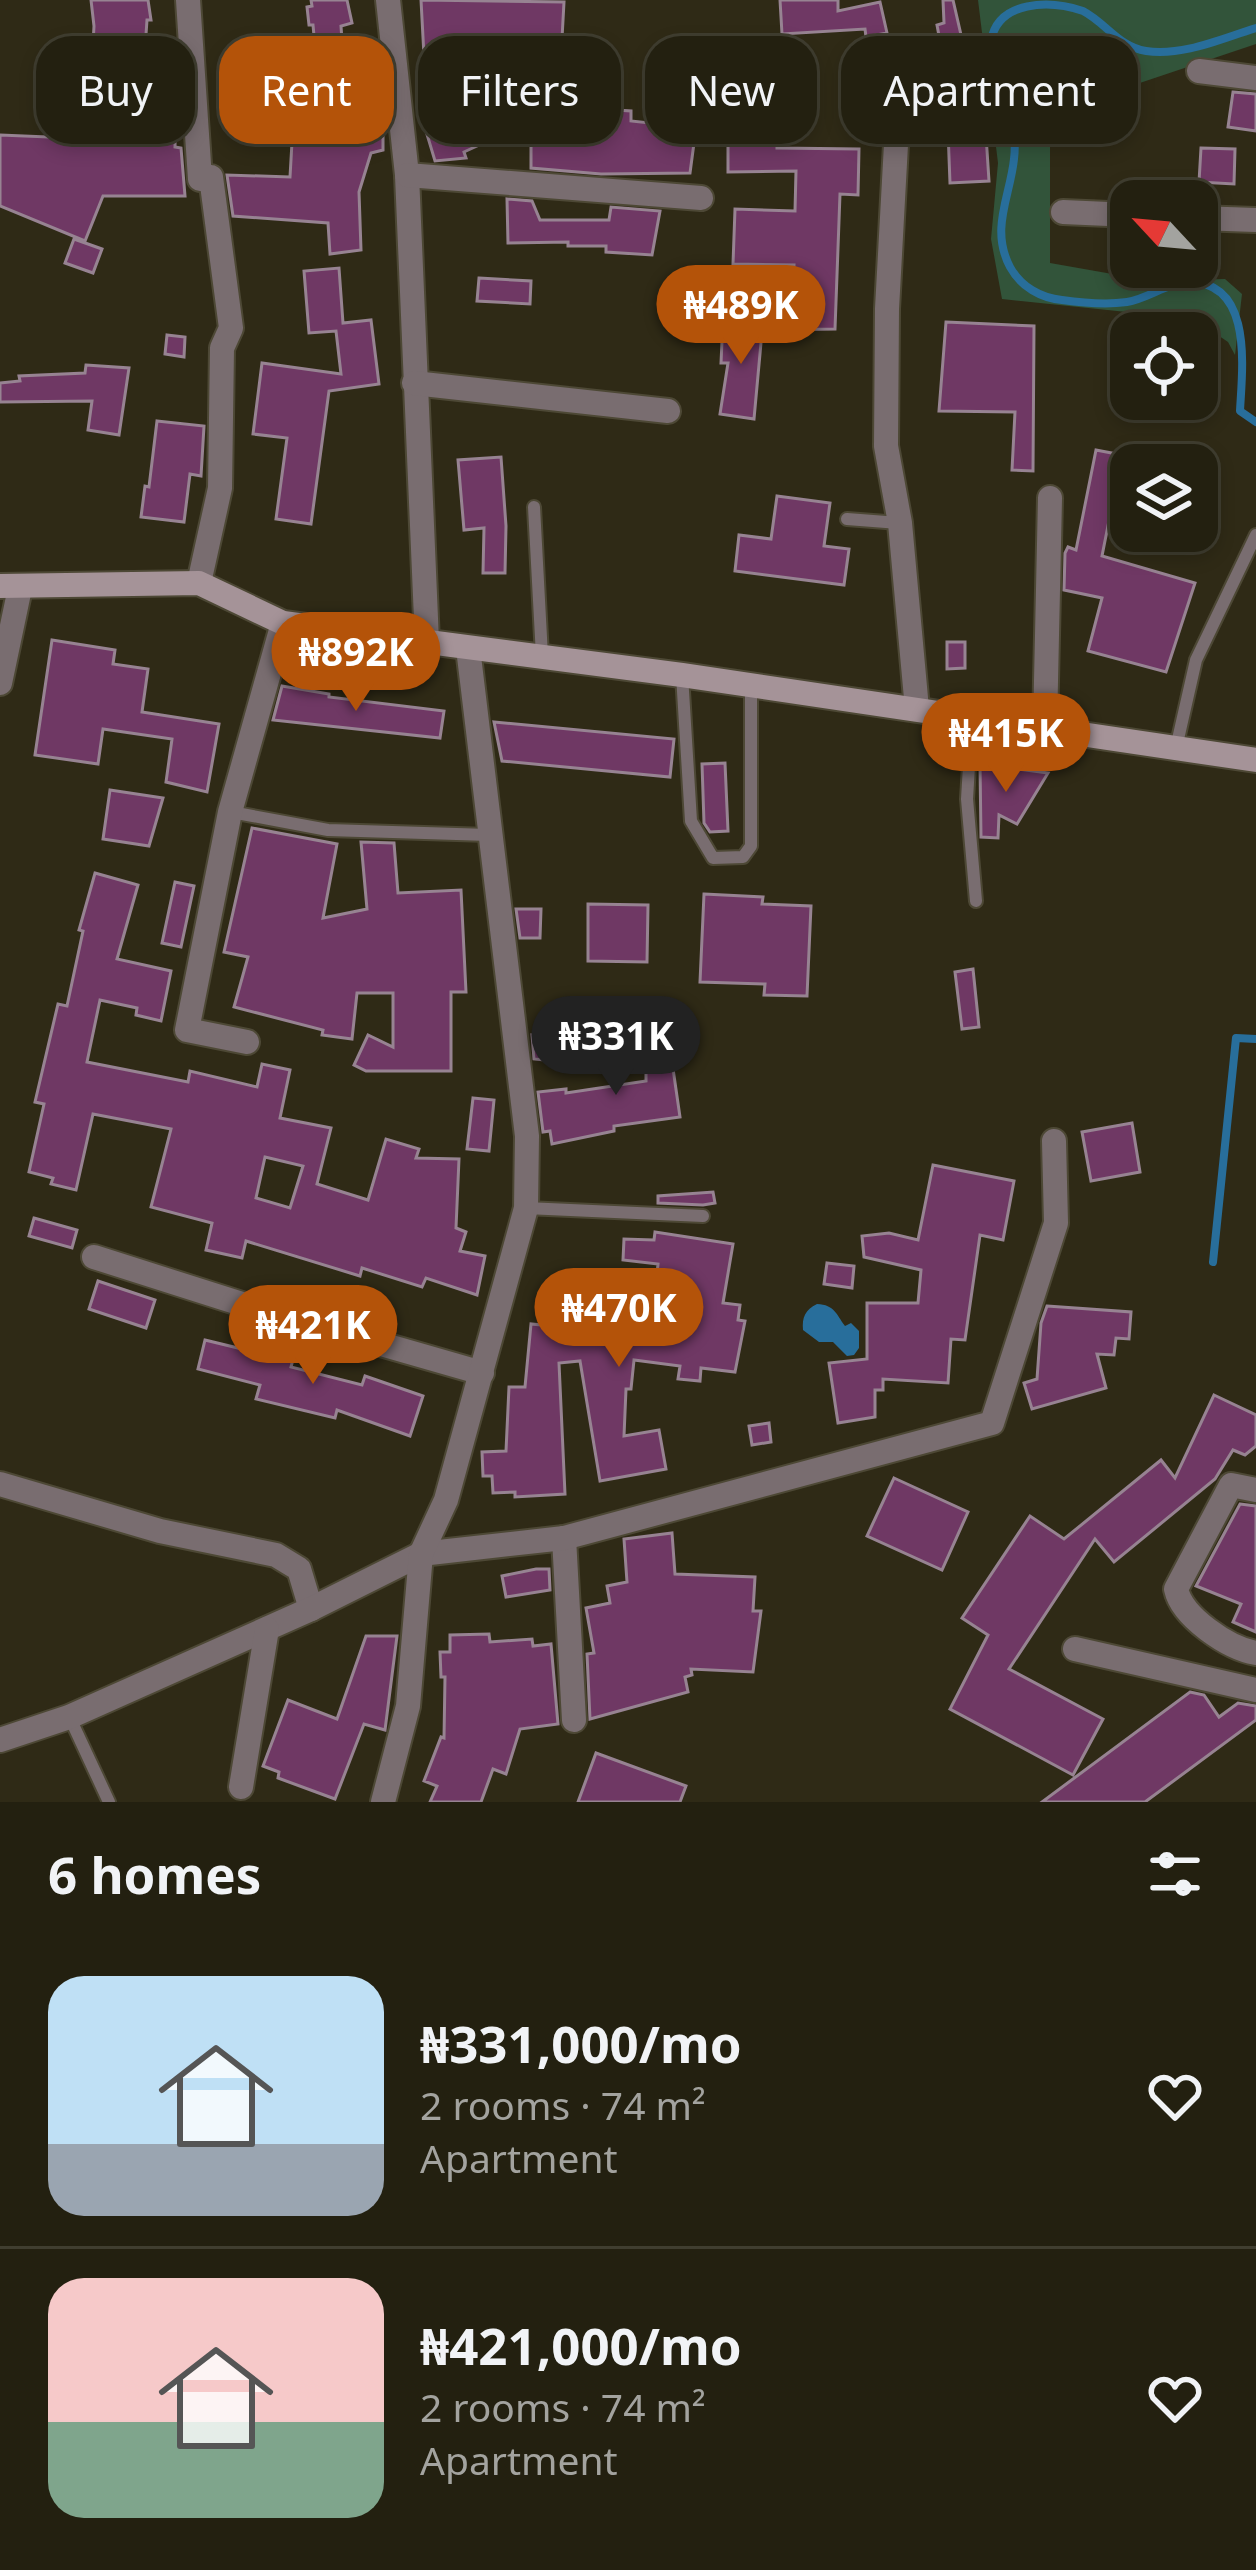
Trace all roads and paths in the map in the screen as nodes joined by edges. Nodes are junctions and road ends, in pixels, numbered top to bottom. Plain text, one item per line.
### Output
1 (188, 0) edge
2 (388, 0) edge
3 (1199, 71) dead end
4 (1256, 78) edge
5 (896, 144) edge
6 (407, 175) junction
7 (701, 198) dead end
8 (1063, 212) dead end
9 (1110, 214) edge
10 (1218, 219) edge
11 (1256, 220) edge
12 (414, 383) junction
13 (668, 411) dead end
14 (1050, 497) dead end
15 (534, 507) dead end
16 (847, 519) dead end
17 (900, 523) junction
18 (1256, 535) edge
19 (199, 583) junction
20 (10, 587) edge
21 (283, 623) junction
22 (427, 642) junction
23 (469, 648) junction
24 (542, 658) junction
25 (682, 675) junction
26 (0, 683) edge
27 (752, 686) junction
28 (917, 709) junction
29 (972, 717) junction
30 (1045, 728) junction
31 (1176, 748) junction
32 (1256, 760) edge
33 (230, 812) junction
34 (489, 835) junction
35 (976, 901) dead end
36 (247, 1042) dead end
37 (1054, 1141) dead end
38 (526, 1208) junction
39 (703, 1216) dead end
40 (94, 1257) dead end
41 (482, 1373) junction
42 (0, 1484) edge
43 (1256, 1490) edge
44 (564, 1538) junction
45 (421, 1554) junction
46 (311, 1609) junction
47 (267, 1629) junction
48 (1076, 1649) dead end
49 (1256, 1653) edge
50 (1256, 1690) edge
51 (69, 1717) junction
52 (574, 1720) dead end
53 (0, 1740) edge
54 (241, 1786) dead end
55 (109, 1802) edge
56 (383, 1802) edge

1 - 19 street
2 - 6 street
3 - 4 street
5 - 17 street
6 - 7 street
6 - 12 street
8 - 9 street
10 - 11 street
12 - 13 street
12 - 22 street
14 - 30 street
15 - 24 lane
16 - 17 lane
17 - 28 street
18 - 31 lane
19 - 20 street
19 - 21 street
20 - 26 street
21 - 22 street
21 - 33 street
22 - 23 street
23 - 24 street
23 - 34 street
24 - 25 street
25 - 27 street
25 - 27 lane
27 - 28 street
28 - 29 street
29 - 30 street
29 - 35 lane
30 - 31 street
31 - 32 street
33 - 34 lane
33 - 36 street
34 - 38 street
37 - 44 street
38 - 39 lane
38 - 41 street
40 - 41 street
41 - 45 street
42 - 46 street
43 - 49 street
44 - 45 street
44 - 52 street
45 - 46 street
45 - 56 street
46 - 47 street
47 - 51 street
47 - 54 street
48 - 50 street
51 - 53 street
51 - 55 lane

